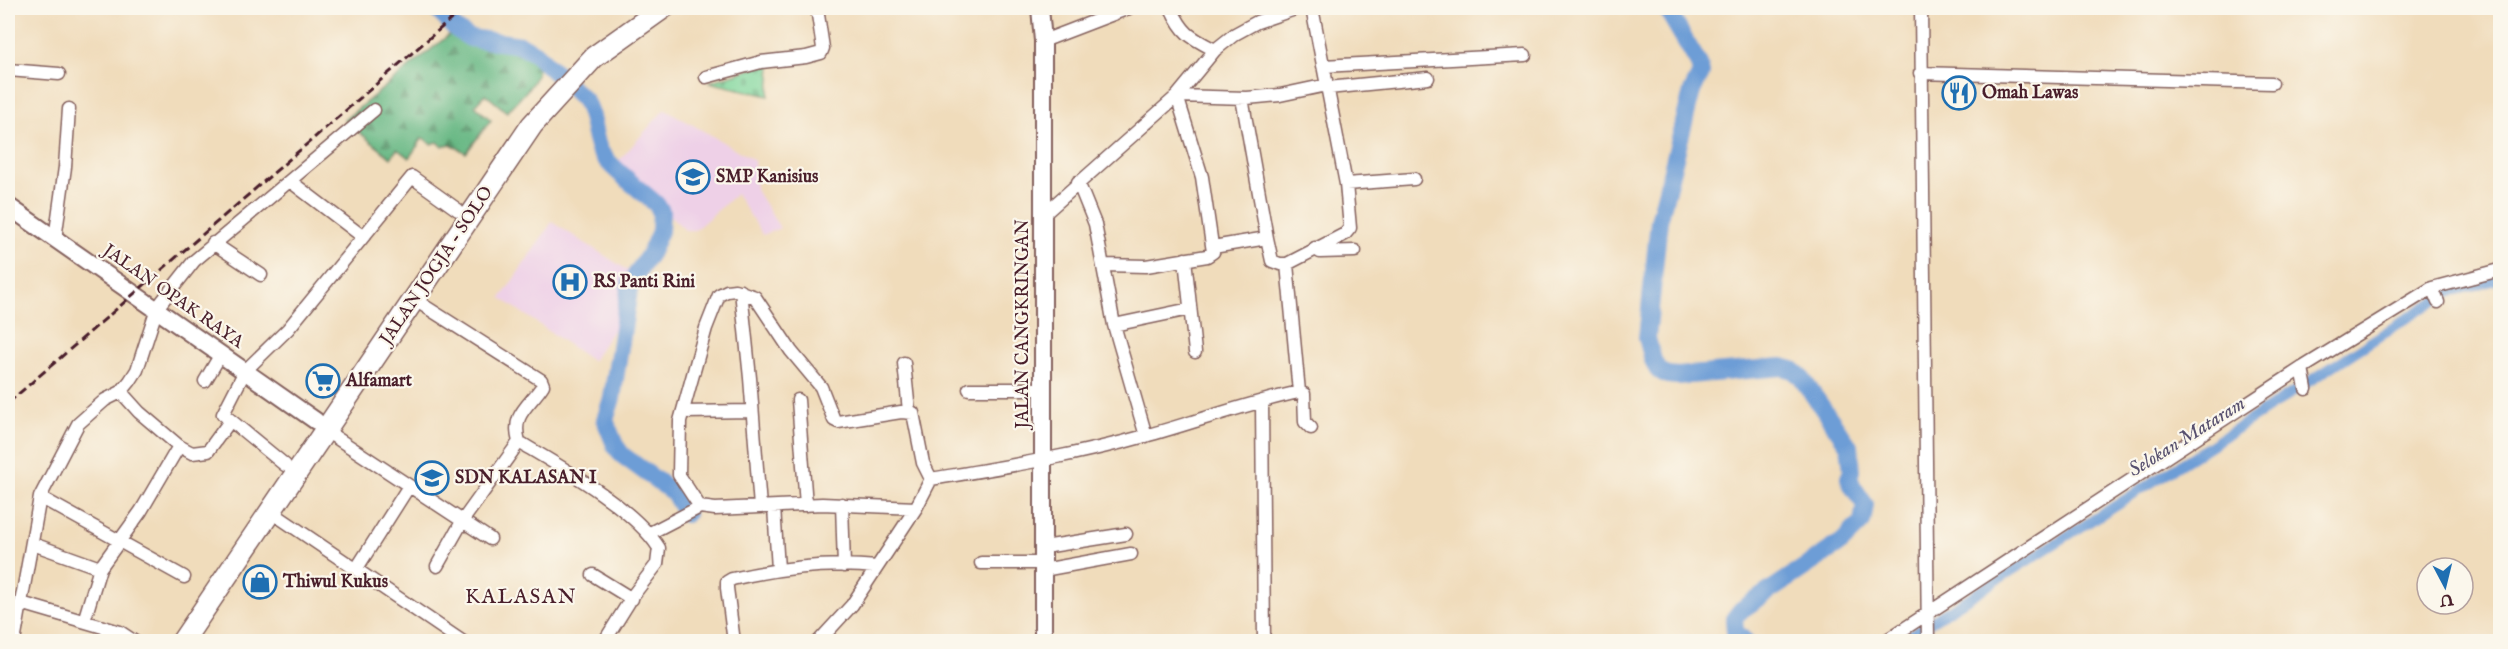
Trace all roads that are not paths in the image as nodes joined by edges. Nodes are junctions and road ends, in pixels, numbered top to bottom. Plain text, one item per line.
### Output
1 (639, 8) edge
2 (663, 8) edge
3 (817, 8) edge
4 (1040, 8) edge
5 (1130, 8) edge
6 (1171, 8) edge
7 (1298, 8) edge
8 (1312, 8) edge
9 (1921, 8) edge
10 (1043, 41) junction
11 (1215, 50) junction
12 (1525, 54) dead end
13 (1323, 66) junction
14 (574, 67) junction
15 (8, 70) edge
16 (1920, 73) junction
17 (59, 74) dead end
18 (706, 77) dead end
19 (1428, 78) dead end
20 (2272, 83) dead end
21 (1328, 86) junction
22 (1177, 96) junction
23 (1242, 98) junction
24 (544, 100) junction
25 (69, 108) dead end
26 (374, 110) dead end
27 (1414, 179) dead end
28 (290, 181) junction
29 (1078, 182) junction
30 (1346, 184) junction
31 (8, 206) edge
32 (458, 210) junction
33 (1043, 216) junction
34 (362, 236) junction
35 (1267, 238) junction
36 (55, 239) junction
37 (213, 243) junction
38 (1213, 247) junction
39 (1314, 248) junction
40 (1355, 251) dead end
41 (1185, 259) junction
42 (1287, 264) junction
43 (1103, 265) junction
44 (2500, 270) edge
45 (261, 275) dead end
46 (741, 291) junction
47 (415, 300) junction
48 (157, 308) junction
49 (1190, 309) junction
50 (1114, 325) junction
51 (1195, 352) dead end
52 (220, 354) junction
53 (904, 363) dead end
54 (2303, 370) junction
55 (245, 371) junction
56 (205, 381) dead end
57 (969, 389) dead end
58 (1042, 389) junction
59 (2306, 389) dead end
60 (121, 392) junction
61 (1299, 392) junction
62 (798, 400) dead end
63 (1262, 401) junction
64 (752, 411) junction
65 (909, 411) junction
66 (683, 412) junction
67 (230, 421) junction
68 (321, 426) junction
69 (1311, 428) dead end
70 (1146, 436) junction
71 (519, 442) junction
72 (179, 446) junction
73 (1042, 462) junction
74 (285, 465) junction
75 (931, 479) junction
76 (409, 486) junction
77 (40, 497) junction
78 (271, 502) junction
79 (842, 504) junction
80 (806, 505) junction
81 (700, 507) junction
82 (760, 507) junction
83 (774, 507) junction
84 (916, 508) junction
85 (463, 520) junction
86 (650, 533) junction
87 (1126, 534) dead end
88 (490, 539) dead end
89 (120, 540) junction
90 (33, 544) junction
91 (1131, 554) dead end
92 (1044, 560) junction
93 (981, 564) dead end
94 (436, 566) dead end
95 (844, 566) junction
96 (877, 567) junction
97 (100, 568) junction
98 (357, 568) junction
99 (778, 568) junction
100 (592, 575) dead end
101 (184, 577) dead end
102 (632, 599) junction
103 (21, 603) junction
104 (84, 621) junction
105 (1928, 626) edge
106 (14, 642) edge
107 (135, 642) edge
108 (166, 642) edge
109 (182, 642) edge
110 (463, 642) edge
111 (604, 642) edge
112 (734, 642) edge
113 (818, 642) edge
114 (1042, 642) edge
115 (1264, 642) edge
116 (1884, 642) edge

1 - 14 highway, JALAN JOGJA - SOLO
2 - 14 highway, JALAN JOGJA - SOLO
3 - 18 street
4 - 10 main road, JALAN CANGKRINGAN
5 - 10 street
6 - 11 street
7 - 11 street
8 - 13 street
9 - 16 street
10 - 33 main road, JALAN CANGKRINGAN
11 - 22 street
12 - 13 street
13 - 21 street
14 - 24 highway, JALAN JOGJA - SOLO
15 - 17 street
16 - 20 street
16 - 105 street
19 - 21 street
21 - 23 street
21 - 30 street
22 - 23 street
22 - 29 street
22 - 38 street
23 - 35 street
24 - 32 highway, JALAN JOGJA - SOLO
24 - 47 highway, JALAN JOGJA - SOLO
25 - 36 street
26 - 28 street
27 - 30 street
28 - 34 street
28 - 37 street
29 - 33 street
29 - 43 street
30 - 39 street
31 - 36 main road, JALAN OPAK RAYA
32 - 34 street
32 - 68 highway, JALAN JOGJA - SOLO
33 - 58 main road, JALAN CANGKRINGAN
34 - 55 street
35 - 38 street
35 - 42 street
36 - 48 main road, JALAN OPAK RAYA
37 - 45 street
37 - 48 street
38 - 41 street
39 - 40 street
39 - 42 street
41 - 43 street
41 - 49 street
42 - 61 street
43 - 50 street
44 - 54 street
46 - 64 street
46 - 65 street
46 - 66 street
47 - 68 highway, JALAN JOGJA - SOLO
47 - 71 street
48 - 52 main road, JALAN OPAK RAYA
48 - 60 street
49 - 50 street
49 - 51 street
50 - 70 street
52 - 55 main road, JALAN OPAK RAYA
52 - 56 street
53 - 65 street
54 - 59 street
54 - 105 street
55 - 67 street
55 - 68 main road, JALAN OPAK RAYA
57 - 58 street
58 - 73 main road, JALAN CANGKRINGAN
60 - 72 street
60 - 77 street
61 - 63 street
61 - 69 street
62 - 80 street
63 - 70 street
63 - 115 street
64 - 66 street
64 - 82 street
65 - 75 street
66 - 81 street
67 - 72 street
67 - 74 street
68 - 74 highway, JALAN JOGJA - SOLO
68 - 76 street
68 - 78 highway, JALAN JOGJA - SOLO
70 - 73 street
71 - 85 street
71 - 86 street
72 - 89 street
73 - 75 street
73 - 92 main road, JALAN CANGKRINGAN
74 - 78 highway, JALAN JOGJA - SOLO
75 - 84 street
76 - 85 street
76 - 98 street
77 - 89 street
77 - 90 street
78 - 98 street
78 - 108 highway, JALAN JOGJA - SOLO
78 - 109 highway, JALAN JOGJA - SOLO
79 - 80 street
79 - 84 street
79 - 95 street
80 - 83 street
81 - 82 street
81 - 86 street
82 - 83 street
83 - 99 street
84 - 96 street
85 - 88 street
85 - 94 street
86 - 102 street
87 - 92 street
89 - 97 street
89 - 101 street
90 - 97 street
90 - 103 street
91 - 92 street
92 - 93 street
92 - 114 main road, JALAN CANGKRINGAN
95 - 96 street
95 - 99 street
96 - 113 street
97 - 104 street
98 - 110 street
99 - 112 street
100 - 102 street
102 - 111 street
103 - 104 street
103 - 106 street
104 - 107 street
105 - 116 street

